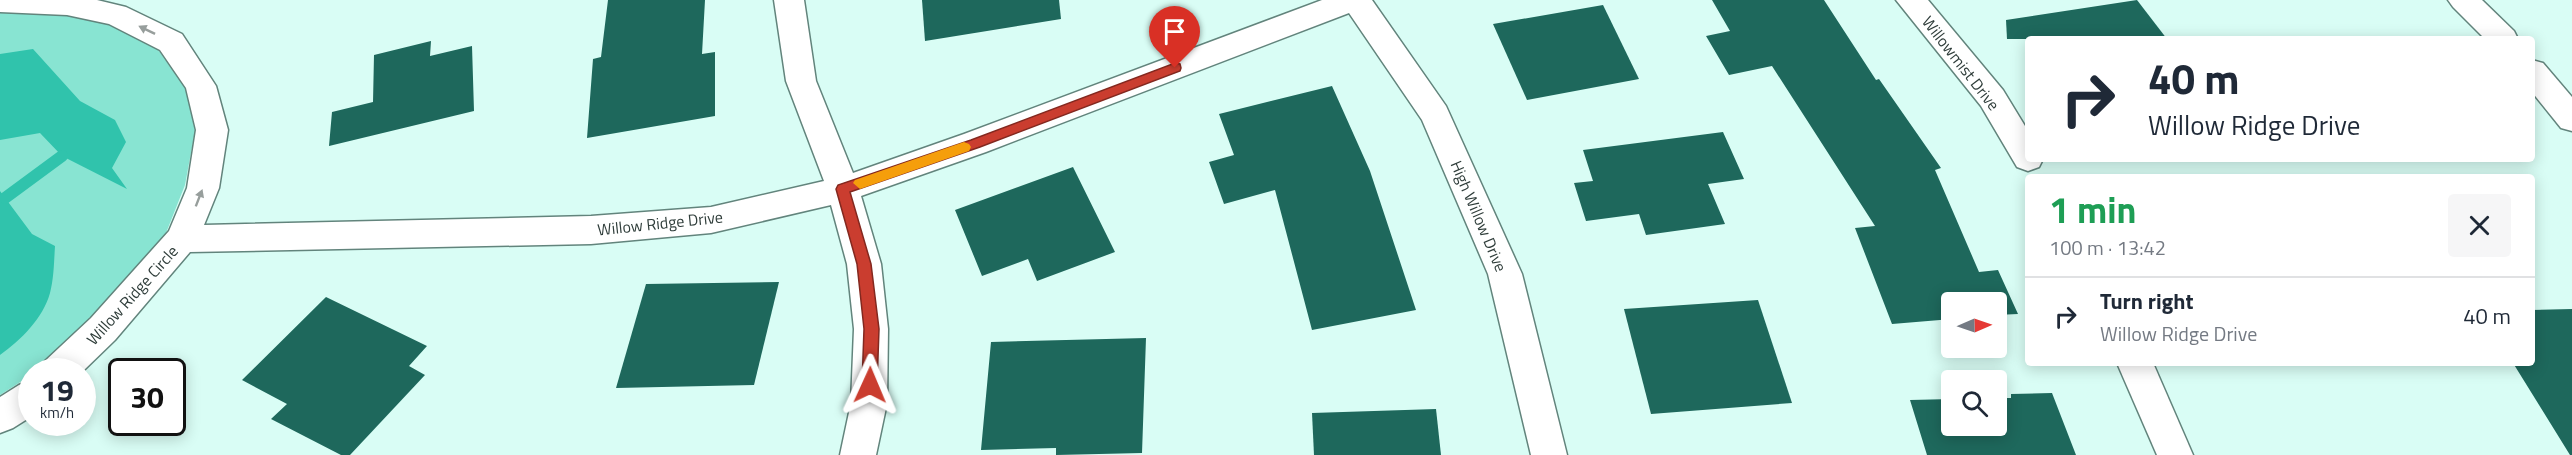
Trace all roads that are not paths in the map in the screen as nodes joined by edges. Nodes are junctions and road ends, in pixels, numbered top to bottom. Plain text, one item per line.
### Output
1 (789, 0) edge
2 (1354, 0) edge
3 (1911, 0) edge
4 (2463, 0) edge
5 (0, 1) edge
6 (2500, 36) edge
7 (2535, 75) edge
8 (2572, 119) edge
9 (2025, 154) edge
10 (843, 189) junction
11 (182, 239) junction
12 (73, 358) edge
13 (2136, 366) edge
14 (18, 405) edge
15 (0, 417) edge
16 (858, 455) edge
17 (1549, 455) edge
18 (2175, 455) edge

1 - 10 street
2 - 10 street, Willow Ridge Drive
2 - 17 street, High Willow Drive
3 - 9 street, Willowmist Drive
4 - 6 street
11 -> 5 street, Willow Ridge Circle
7 - 8 street
10 - 11 street, Willow Ridge Drive
10 - 16 street
11 - 12 street, Willow Ridge Circle
13 - 18 street
14 - 15 street

